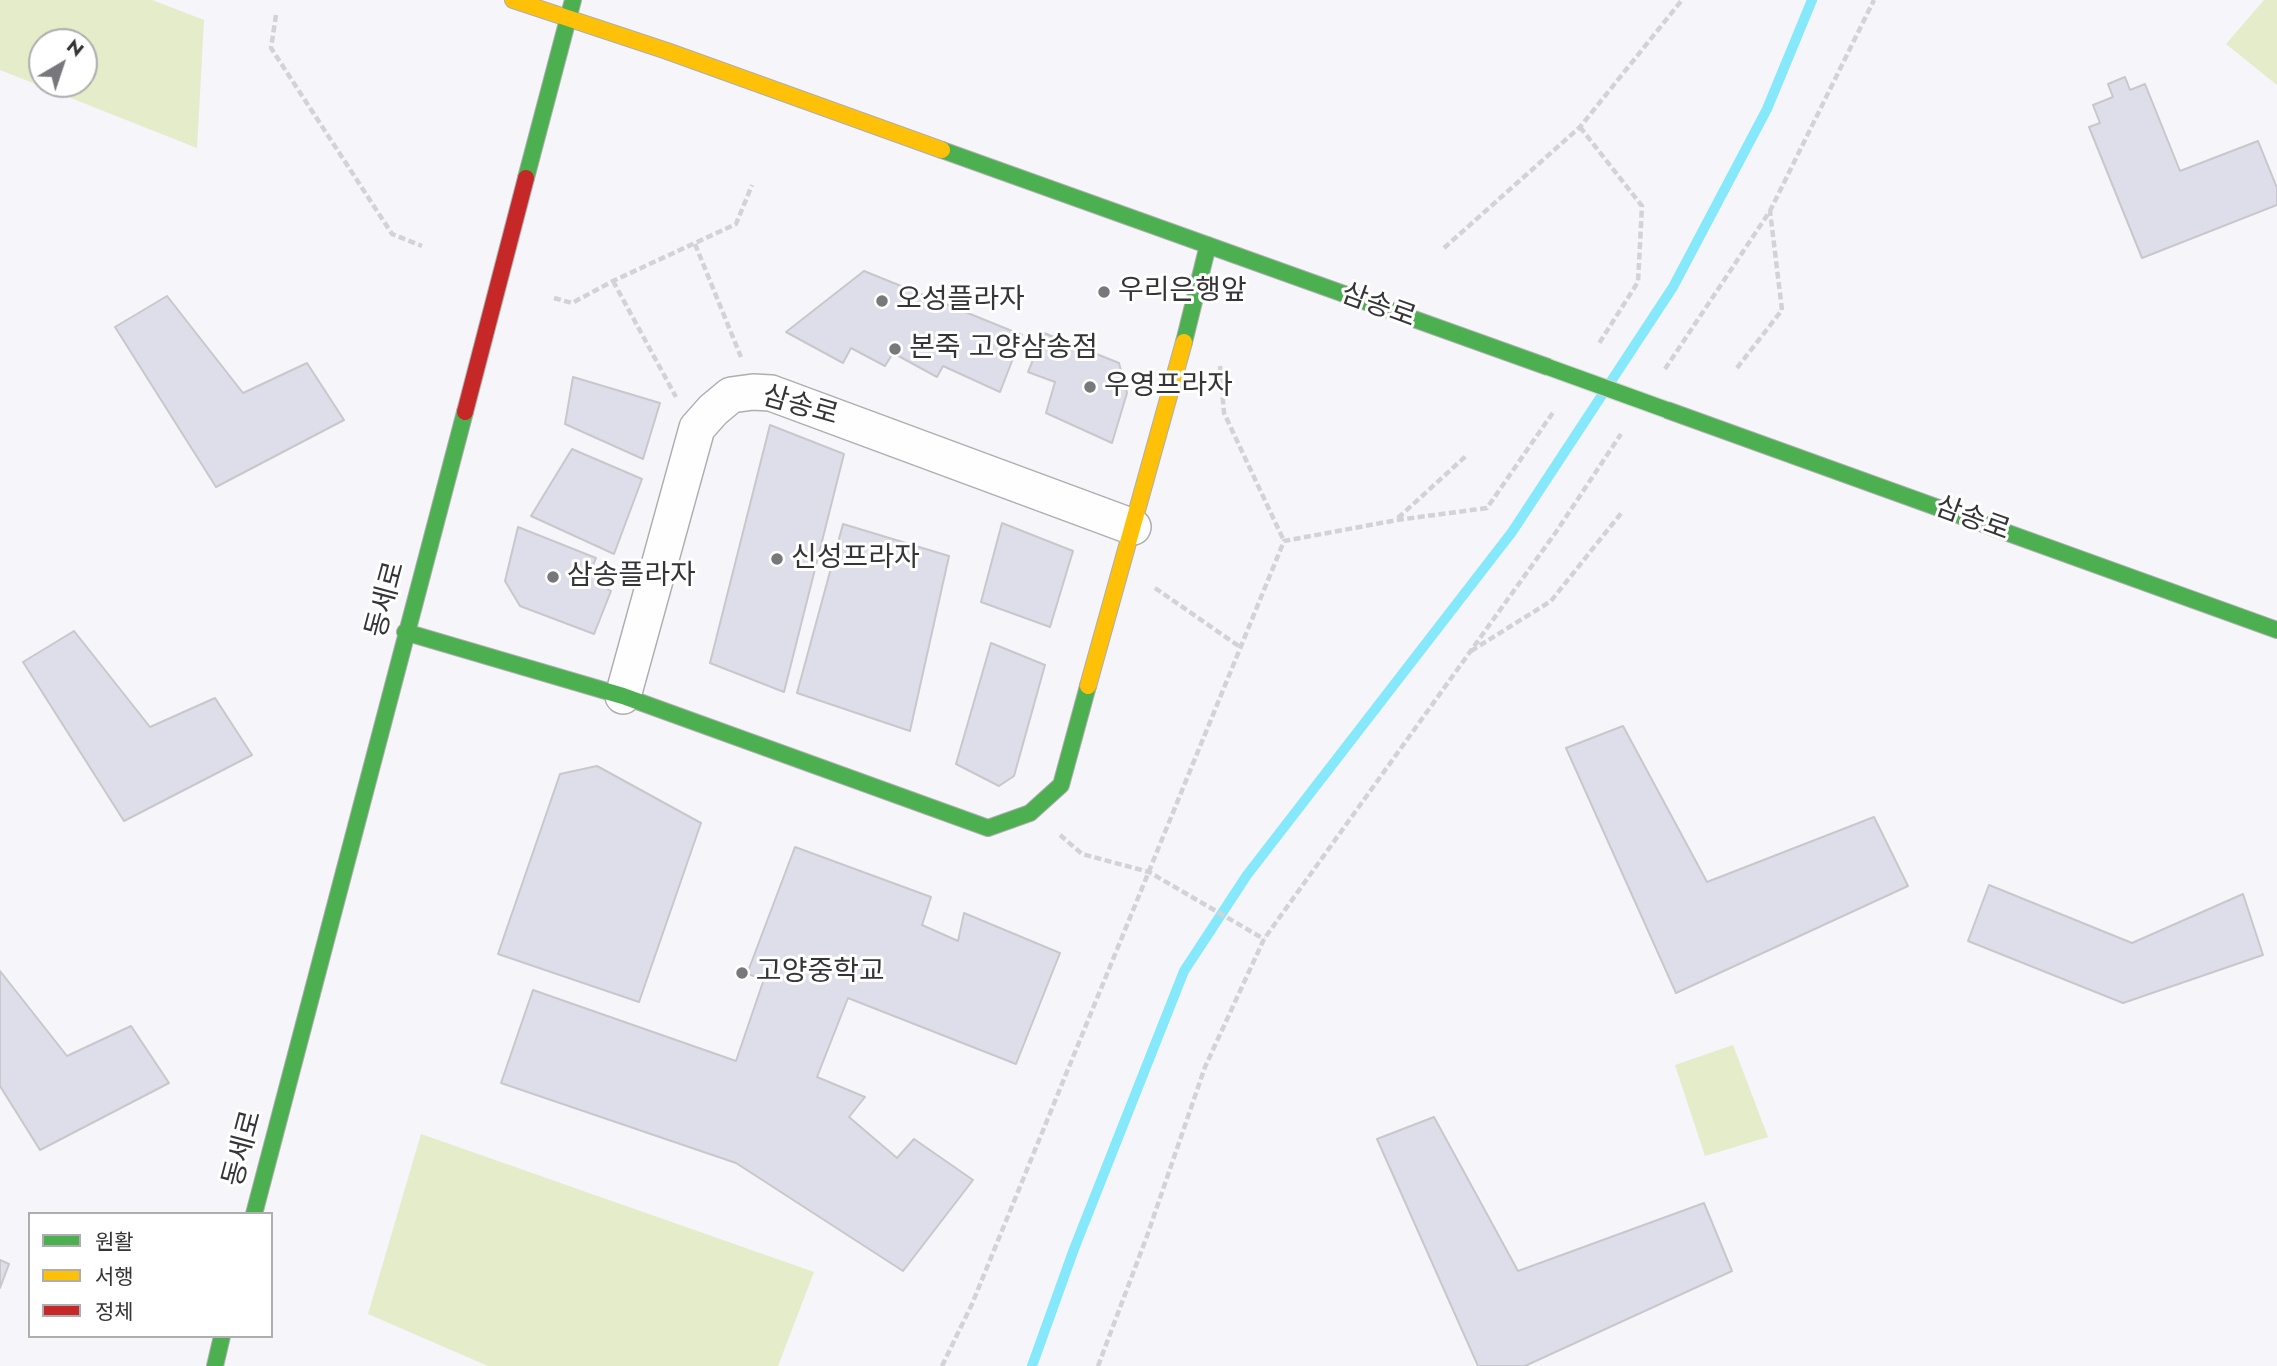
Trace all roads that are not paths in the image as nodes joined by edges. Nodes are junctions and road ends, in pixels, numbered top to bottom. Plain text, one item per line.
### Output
1 (513, 0) edge
2 (573, 0) edge
3 (568, 19) junction
4 (1208, 245) junction
5 (1132, 527) junction
6 (2277, 630) edge
7 (405, 632) junction
8 (622, 696) junction
9 (255, 1212) edge
10 (222, 1338) edge
11 (215, 1366) edge

1 - 3 main road, 삼송로
2 - 3 main road, 동세로
3 - 4 main road, 삼송로
3 - 7 main road, 동세로
4 - 5 main road
4 - 6 main road, 삼송로, bridge
5 - 8 main road
5 - 8 street, 삼송로
7 - 8 main road
7 - 9 main road, 동세로
10 - 11 main road

